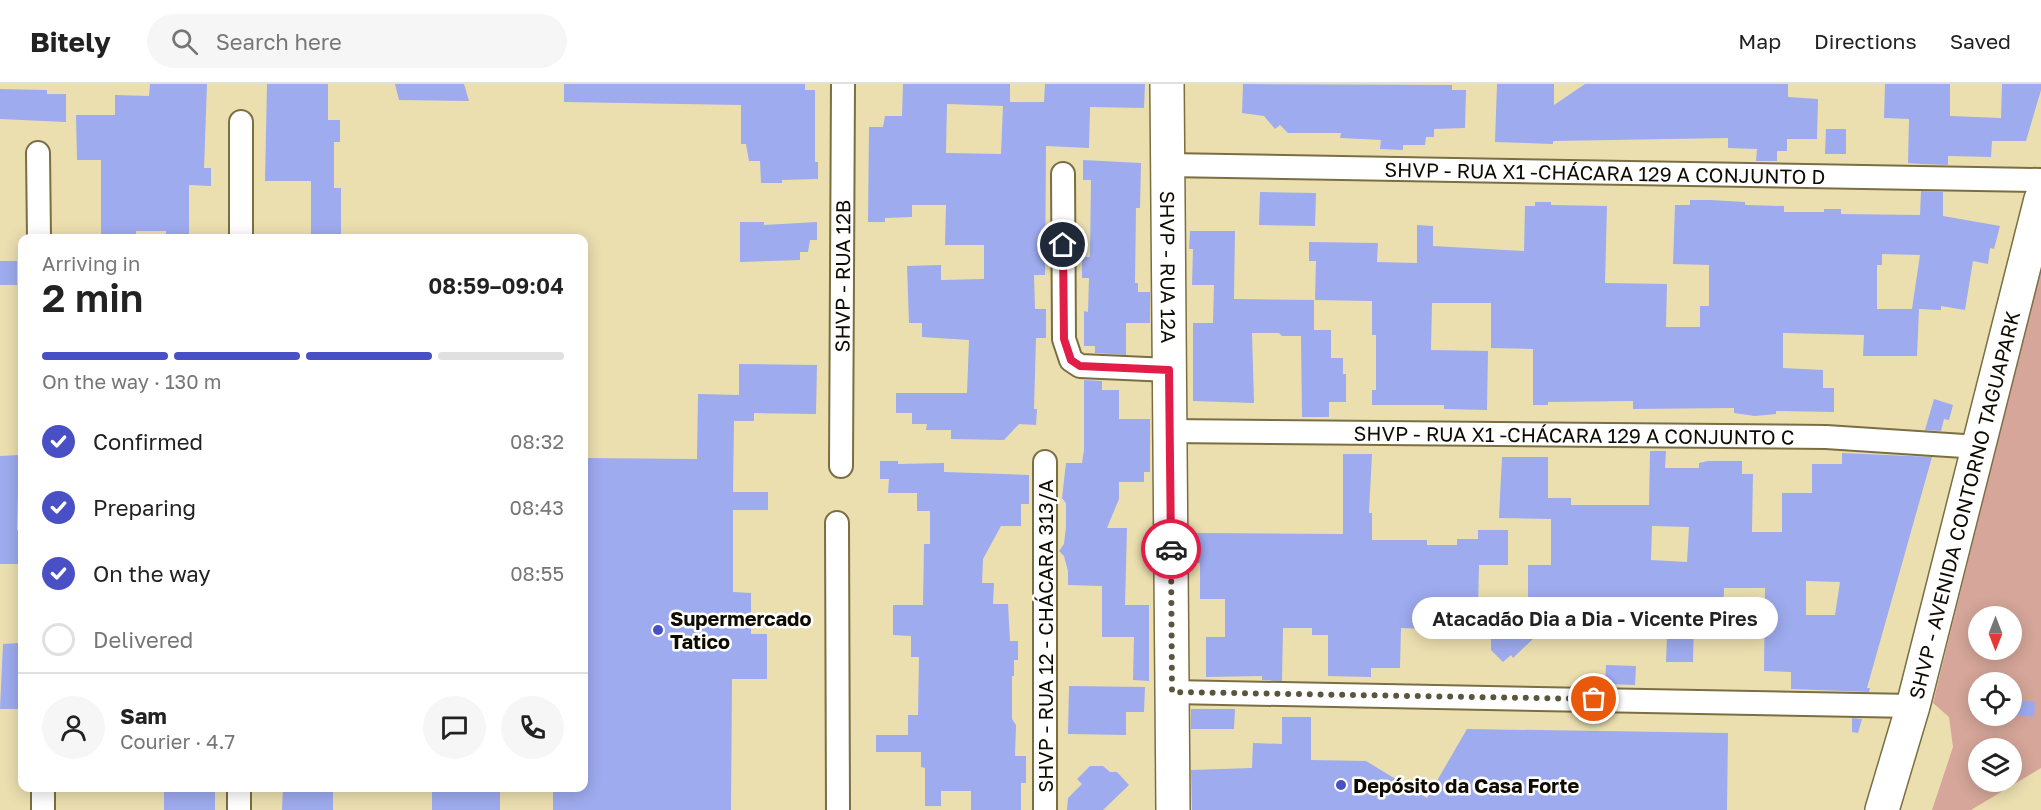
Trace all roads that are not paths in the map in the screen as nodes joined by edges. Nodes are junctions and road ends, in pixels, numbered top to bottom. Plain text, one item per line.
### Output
1 (843, 84) edge
2 (1167, 84) edge
3 (241, 122) dead end
4 (38, 153) dead end
5 (1167, 165) junction
6 (1063, 174) dead end
7 (2041, 180) edge
8 (2041, 199) edge
9 (39, 234) edge
10 (241, 234) edge
11 (1169, 370) junction
12 (1169, 431) junction
13 (1979, 447) junction
14 (1045, 462) dead end
15 (841, 466) dead end
16 (837, 523) dead end
17 (1172, 692) junction
18 (1913, 706) junction
19 (43, 792) edge
20 (239, 792) edge
21 (43, 810) edge
22 (239, 810) edge
23 (838, 810) edge
24 (1045, 810) edge
25 (1173, 810) edge
26 (1882, 810) edge

1 - 15 street, SHVP - RUA 12B
2 - 5 street, SHVP - RUA 12A
3 - 10 street
4 - 9 street
5 - 7 street, SHVP - RUA X1 -CHÁCARA 129 A CONJUNTO D
5 - 11 street, SHVP - RUA 12A
6 - 11 street
8 - 13 street, SHVP - AVENIDA CONTORNO TAGUAPARK
11 - 12 street, SHVP - RUA 12A
12 - 13 street, SHVP - RUA X1 -CHÁCARA 129 A CONJUNTO C
12 - 17 street, SHVP - RUA 12A
13 - 18 street, SHVP - AVENIDA CONTORNO TAGUAPARK
14 - 24 street, SHVP - RUA 12 - CHÁCARA 313/A
16 - 23 street
17 - 18 street
17 - 25 street, SHVP - RUA 12A
18 - 26 street, SHVP - AVENIDA CONTORNO TAGUAPARK
19 - 21 street
20 - 22 street

